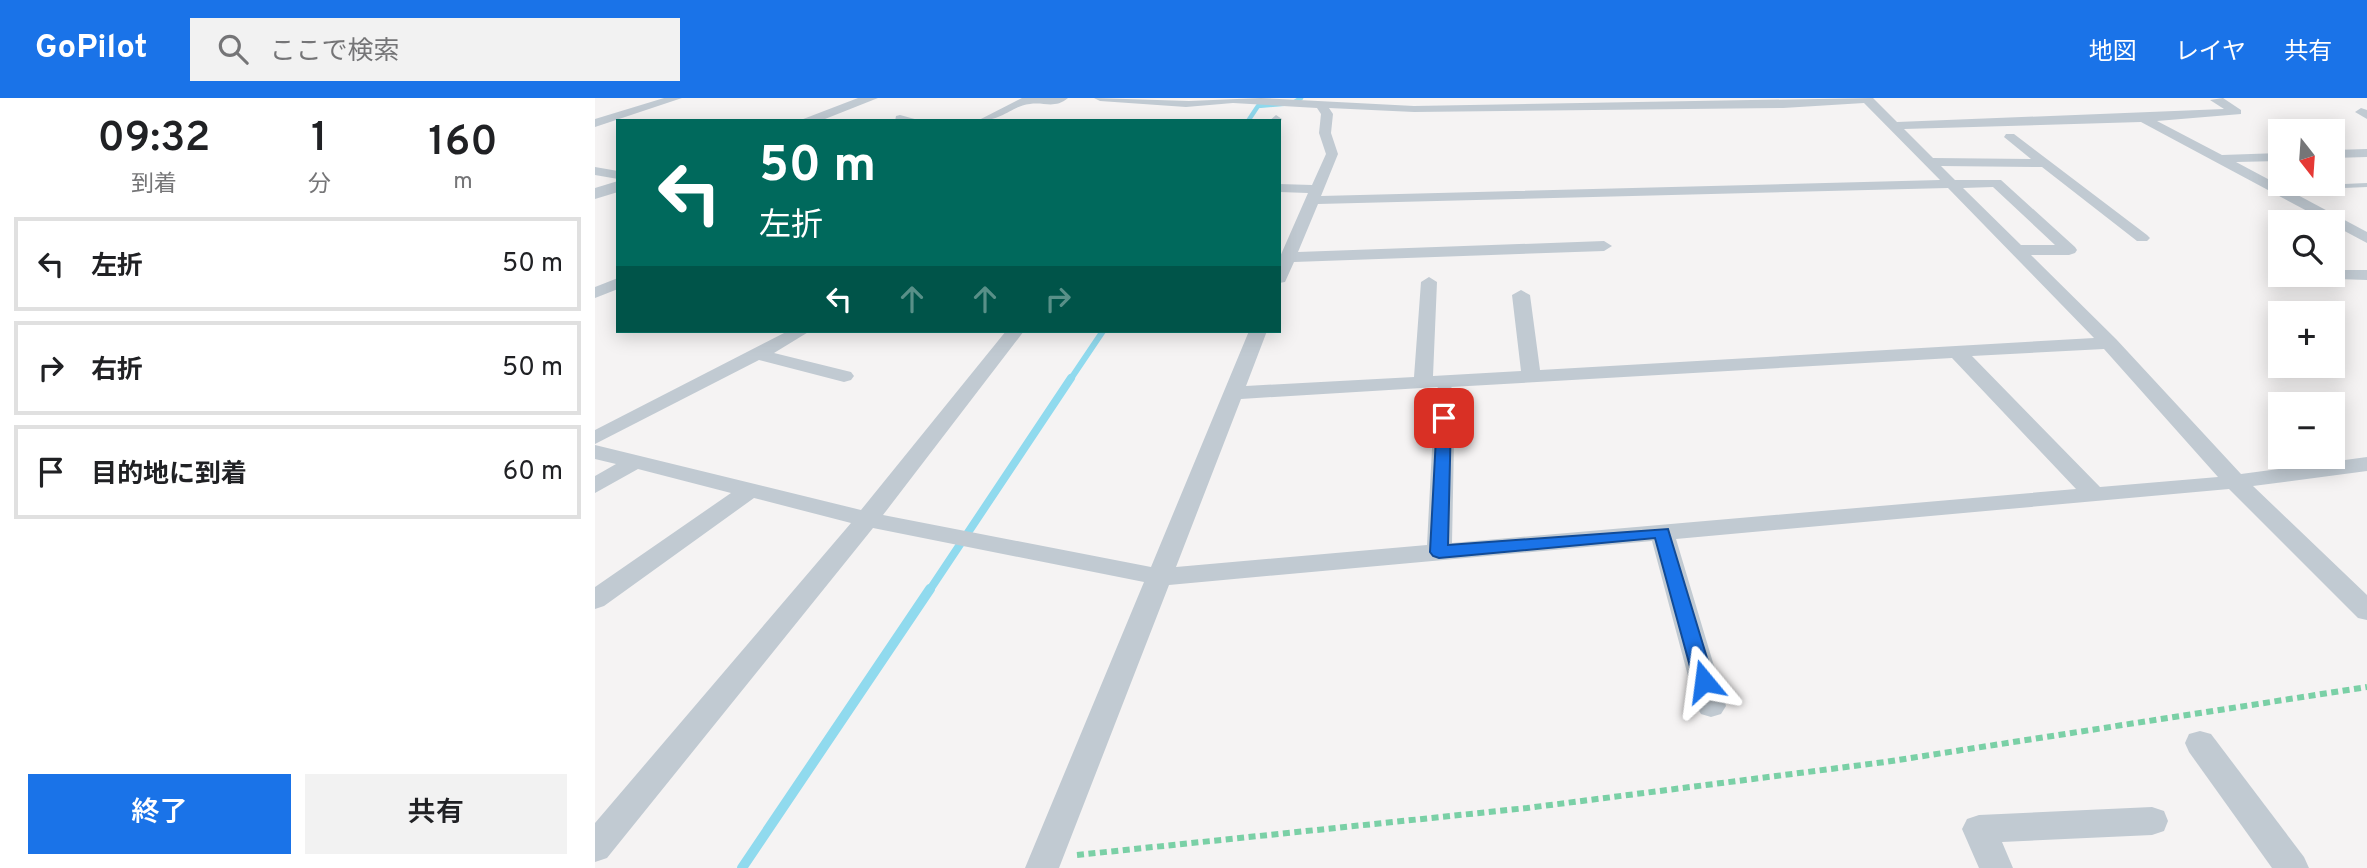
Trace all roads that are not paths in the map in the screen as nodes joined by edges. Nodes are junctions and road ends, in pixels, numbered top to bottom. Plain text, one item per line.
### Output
1 (676, 98) edge
2 (871, 98) edge
3 (1062, 98) edge
4 (1100, 98) edge
5 (1208, 98) edge
6 (2217, 98) edge
7 (1229, 99) edge
8 (1867, 99) edge
9 (1817, 101) edge
10 (1326, 103) edge
11 (1359, 103) edge
12 (1189, 104) junction
13 (1185, 117) dead end
14 (2143, 118) junction
15 (811, 119) edge
16 (987, 119) edge
17 (595, 123) edge
18 (1895, 126) junction
19 (2010, 137) dead end
20 (2367, 153) edge
21 (2345, 154) edge
22 (2268, 157) edge
23 (2218, 159) junction
24 (1931, 162) junction
25 (2045, 163) junction
26 (596, 172) edge
27 (616, 175) edge
28 (1951, 183) junction
29 (2367, 185) edge
30 (2268, 186) edge
31 (2345, 186) edge
32 (616, 187) edge
33 (1281, 188) edge
34 (595, 194) edge
35 (1315, 195) junction
36 (2287, 196) edge
37 (2345, 235) edge
38 (2363, 236) edge
39 (2142, 239) dead end
40 (1604, 246) dead end
41 (2017, 250) junction
42 (1288, 257) junction
43 (1281, 273) edge
44 (2345, 275) edge
45 (2367, 275) edge
46 (1429, 282) dead end
47 (616, 284) edge
48 (595, 293) edge
49 (1521, 295) dead end
50 (797, 333) edge
51 (1013, 333) edge
52 (1257, 333) edge
53 (2109, 344) junction
54 (1957, 352) junction
55 (756, 354) junction
56 (844, 376) dead end
57 (1531, 376) junction
58 (1423, 382) junction
59 (1445, 391) dead end
60 (1234, 393) junction
61 (595, 438) edge
62 (595, 452) edge
63 (635, 462) junction
64 (2367, 464) edge
65 (2235, 482) junction
66 (595, 486) edge
67 (750, 490) junction
68 (2094, 494) junction
69 (867, 519) junction
70 (1662, 532) junction
71 (1439, 552) junction
72 (1160, 577) junction
73 (2356, 589) edge
74 (595, 600) edge
75 (2367, 611) edge
76 (1711, 705) dead end
77 (2200, 743) dead end
78 (2152, 821) dead end
79 (595, 848) edge
80 (1044, 864) edge
81 (1996, 868) edge
82 (2291, 868) edge

1 - 17 street
2 - 15 street
3 - 16 street
4 - 12 street
5 - 12 street
6 - 14 street
7 - 10 street
7 - 12 street
8 - 9 street
8 - 18 street
9 - 11 street
10 - 11 street
10 - 35 street
12 - 13 street
14 - 18 street
14 - 23 street
18 - 24 street
19 - 25 street
20 - 21 street
22 - 23 street
23 - 30 street
24 - 25 street
24 - 28 street
25 - 39 street
26 - 27 street
28 - 35 street
28 - 41 street
28 - 41 street
29 - 31 lane
32 - 34 street
33 - 35 street
35 - 42 street
36 - 38 street
37 - 38 street
40 - 42 street
41 - 53 street
42 - 43 street
44 - 45 street
46 - 58 street
47 - 48 street
49 - 57 street
50 - 55 street
51 - 69 street
52 - 60 street
53 - 54 street
53 - 65 street
54 - 57 street
54 - 68 street
55 - 56 street
55 - 61 street
57 - 58 street
58 - 60 street
59 - 71 street
60 - 72 street
62 - 63 street
63 - 66 street
63 - 67 street
64 - 65 street
65 - 68 street
65 - 73 street
67 - 69 street
67 - 74 street
68 - 70 street
69 - 72 street
69 - 79 street
70 - 71 street
70 - 76 street
71 - 72 street
72 - 80 street
73 - 75 street
77 - 82 street
78 - 81 street

